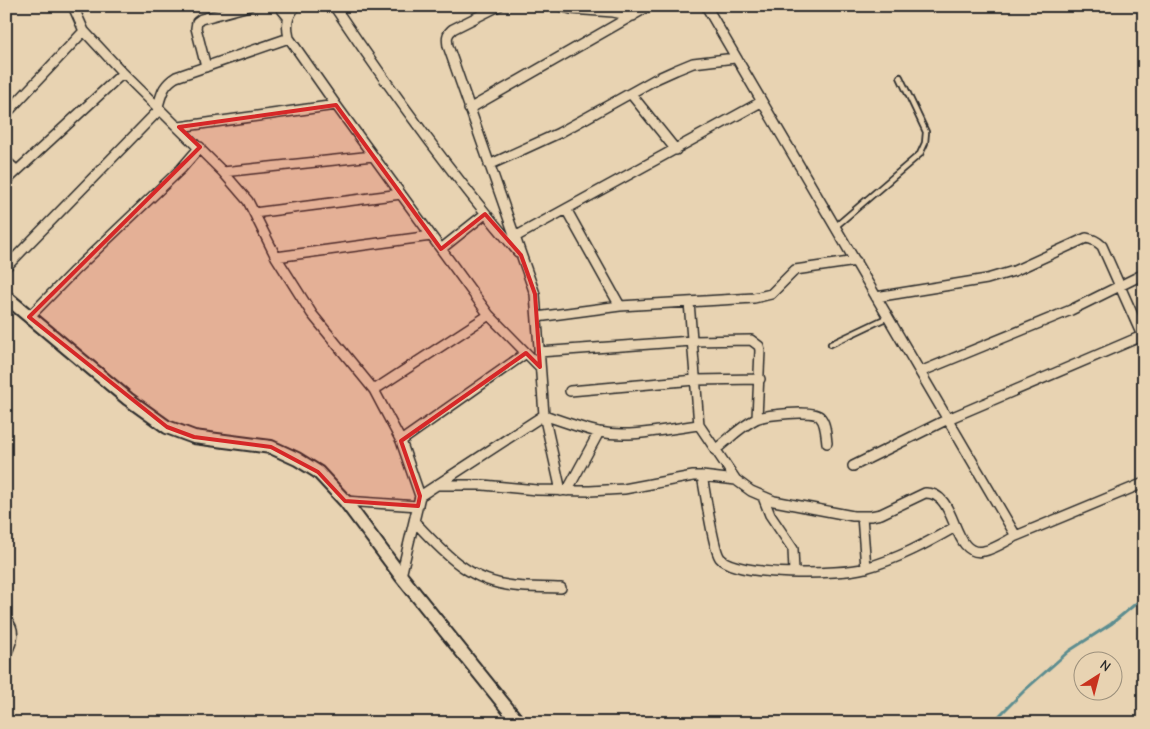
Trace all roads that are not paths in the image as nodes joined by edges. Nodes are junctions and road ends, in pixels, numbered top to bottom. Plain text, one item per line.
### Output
1 (73, 6) edge
2 (248, 6) edge
3 (279, 6) edge
4 (296, 6) edge
5 (334, 6) edge
6 (499, 6) edge
7 (560, 6) edge
8 (649, 6) edge
9 (706, 6) edge
10 (633, 16) junction
11 (288, 17) junction
12 (84, 31) junction
13 (289, 38) junction
14 (735, 58) junction
15 (206, 67) junction
16 (123, 73) junction
17 (900, 76) dead end
18 (631, 94) junction
19 (761, 102) junction
20 (336, 105) junction
21 (159, 108) junction
22 (469, 109) junction
23 (6, 114) edge
24 (179, 127) junction
25 (200, 148) junction
26 (676, 150) junction
27 (373, 156) junction
28 (6, 161) edge
29 (489, 165) junction
30 (16, 170) junction
31 (224, 172) junction
32 (6, 180) edge
33 (401, 194) junction
34 (566, 209) junction
35 (254, 213) junction
36 (485, 214) junction
37 (836, 227) junction
38 (431, 236) junction
39 (515, 237) junction
40 (441, 249) junction
41 (521, 255) junction
42 (276, 257) junction
43 (856, 261) junction
44 (6, 267) edge
45 (1144, 274) edge
46 (1120, 287) junction
47 (876, 296) junction
48 (6, 298) edge
49 (689, 302) junction
50 (620, 306) junction
51 (489, 315) junction
52 (29, 317) junction
53 (536, 317) junction
54 (888, 317) junction
55 (1143, 338) edge
56 (692, 341) junction
57 (831, 344) dead end
58 (539, 352) junction
59 (526, 353) junction
60 (540, 367) junction
61 (920, 372) junction
62 (760, 379) junction
63 (695, 380) junction
64 (374, 390) junction
65 (570, 391) dead end
66 (544, 415) junction
67 (758, 418) junction
68 (948, 419) junction
69 (699, 425) junction
70 (599, 432) junction
71 (401, 441) junction
72 (827, 443) dead end
73 (715, 450) junction
74 (853, 466) dead end
75 (702, 476) junction
76 (736, 480) junction
77 (1144, 483) edge
78 (438, 485) junction
79 (564, 491) junction
80 (420, 496) junction
81 (763, 497) junction
82 (345, 501) junction
83 (418, 506) junction
84 (862, 516) junction
85 (414, 521) junction
86 (956, 526) junction
87 (1016, 536) junction
88 (866, 568) junction
89 (794, 572) junction
90 (401, 576) junction
91 (561, 588) dead end
92 (6, 620) edge
93 (6, 654) edge
94 (519, 723) edge

1 - 12 street
2 - 15 street
3 - 11 street
4 - 11 street
5 - 36 street
6 - 22 street
7 - 10 street
8 - 10 street
9 - 14 street
10 - 22 street
11 - 13 street
12 - 16 street
12 - 23 street
13 - 15 street
13 - 20 street
14 - 18 street
14 - 19 street
15 - 21 street
16 - 21 street
16 - 30 street
17 - 37 lane
18 - 26 street
18 - 29 street
19 - 26 street
19 - 37 street
20 - 24 street
20 - 27 street
21 - 24 street
21 - 44 street
22 - 29 street
24 - 25 street
25 - 31 street
25 - 52 street
26 - 34 street
27 - 31 street
27 - 33 street
28 - 30 street
29 - 39 street
30 - 32 street
31 - 35 street
33 - 35 street
33 - 38 street
34 - 39 street
34 - 50 street
35 - 42 street
36 - 40 street
36 - 41 street
37 - 43 street
38 - 40 street
38 - 42 street
39 - 41 street
40 - 51 street
41 - 53 street
42 - 64 street
43 - 47 street
43 - 49 street
45 - 46 street
46 - 47 street
46 - 55 street
46 - 61 street
47 - 54 street
48 - 52 street
49 - 50 street
49 - 56 street
50 - 53 street
51 - 59 street
51 - 64 street
52 - 82 street
53 - 58 street
54 - 57 lane
54 - 61 street
55 - 68 street
56 - 58 street
56 - 62 street
56 - 63 street
58 - 60 street
59 - 60 street
59 - 71 street
60 - 66 street
61 - 68 street
62 - 63 street
62 - 67 street
63 - 65 street
63 - 69 street
64 - 71 street
66 - 70 street
66 - 78 street
66 - 79 street
67 - 72 street
67 - 73 street
68 - 74 street
68 - 87 street
69 - 70 street
69 - 73 street
70 - 79 street
71 - 80 street
73 - 76 street
75 - 76 street
75 - 79 street
75 - 89 street
76 - 81 street
77 - 87 street
78 - 79 street
78 - 80 street
80 - 83 street
81 - 84 street
81 - 89 street
82 - 83 street
82 - 90 street
83 - 85 street
84 - 86 street
84 - 88 street
85 - 90 street
85 - 91 street
86 - 87 street
86 - 88 street
88 - 89 street
90 - 94 street
92 - 93 street

